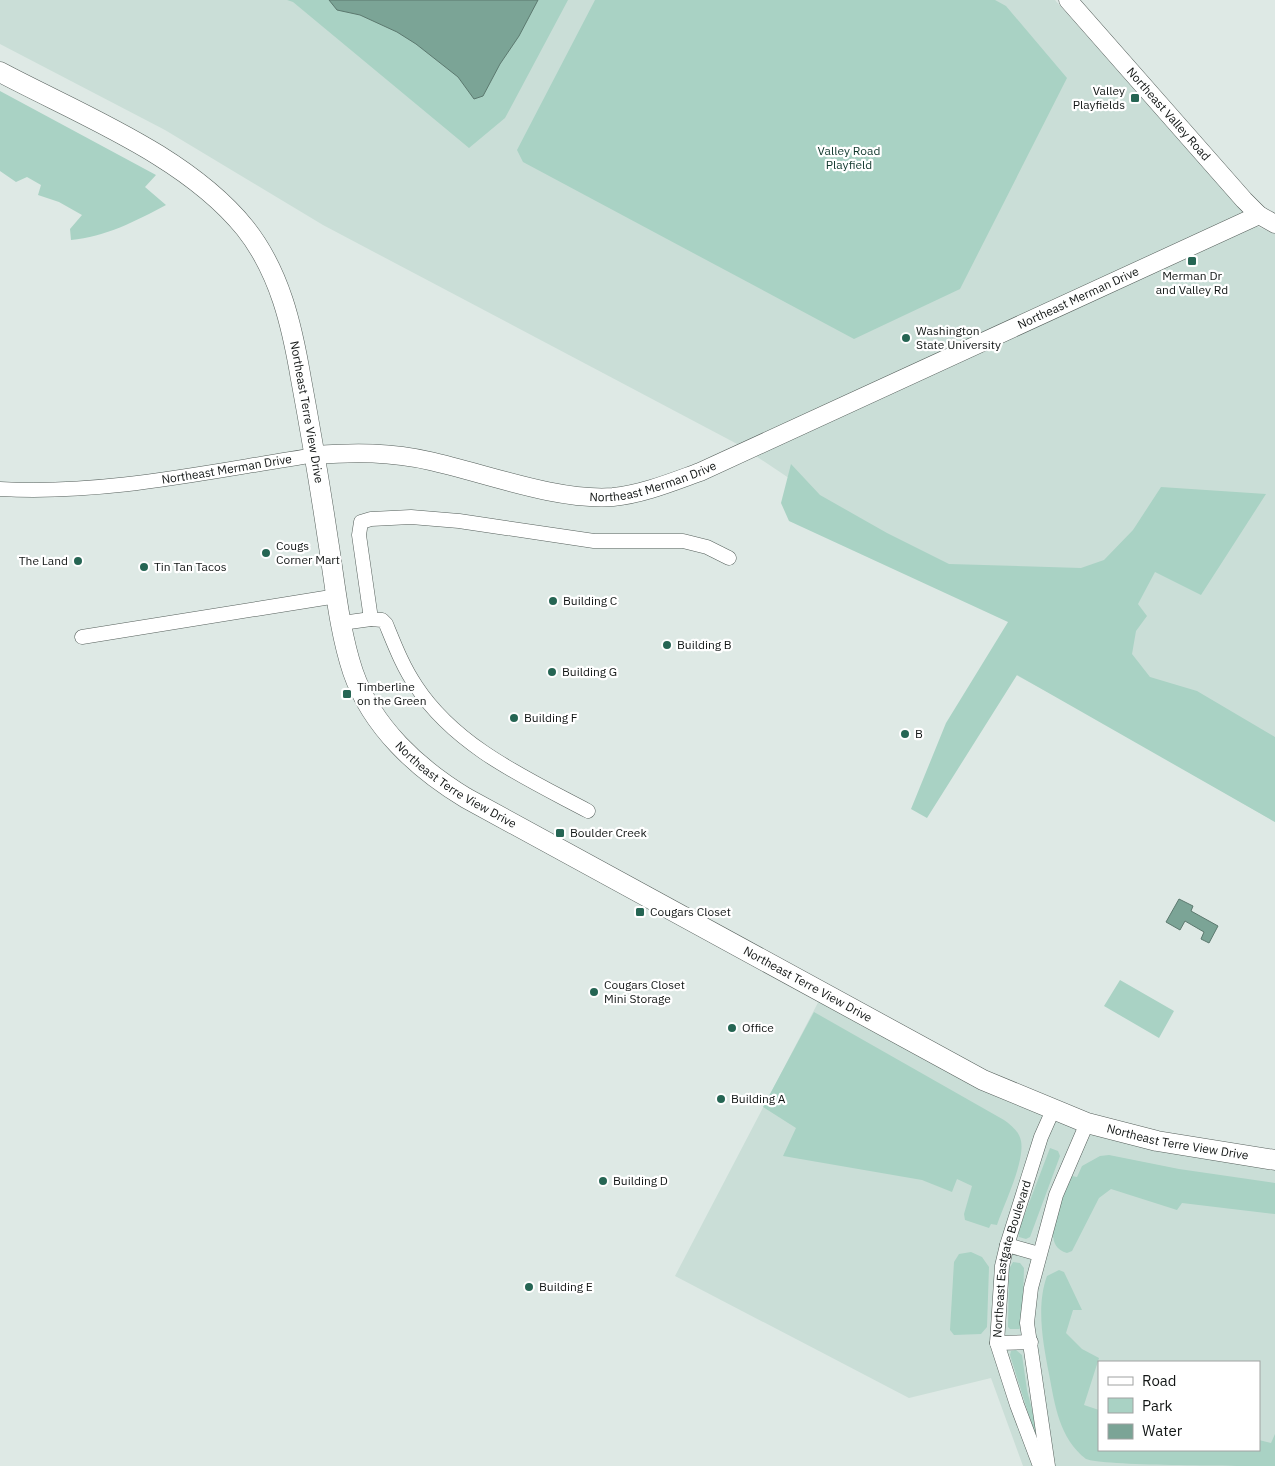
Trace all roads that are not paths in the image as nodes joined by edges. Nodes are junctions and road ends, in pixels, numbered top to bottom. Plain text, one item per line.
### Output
1 (1068, 0) edge
2 (0, 72) edge
3 (1258, 215) junction
4 (1275, 224) edge
5 (316, 455) junction
6 (0, 489) edge
7 (729, 558) dead end
8 (337, 596) junction
9 (371, 619) junction
10 (342, 623) junction
11 (82, 637) dead end
12 (588, 811) dead end
13 (1053, 1110) junction
14 (1087, 1123) junction
15 (1275, 1160) edge
16 (1007, 1245) junction
17 (1039, 1254) junction
18 (1031, 1342) junction
19 (998, 1343) junction
20 (1040, 1466) edge
21 (1048, 1466) edge

1 - 3 street, Northeast Valley Road
2 - 5 main road, Northeast Terre View Drive
3 - 4 street, Northeast Valley Road
3 - 5 street, Northeast Merman Drive
5 - 6 street, Northeast Merman Drive
5 - 8 main road, Northeast Terre View Drive
7 - 9 street
8 - 10 main road, Northeast Terre View Drive
8 - 11 street
9 - 10 street
9 - 12 street
10 - 13 main road, Northeast Terre View Drive
13 - 14 main road, Northeast Terre View Drive
13 - 16 street, Northeast Eastgate Boulevard
14 - 15 main road, Northeast Terre View Drive
14 - 17 street, Northeast Eastgate Boulevard
16 - 17 street
16 - 19 street, Northeast Eastgate Boulevard
17 - 18 street, Northeast Eastgate Boulevard
18 - 19 street
18 - 21 street, Northeast Eastgate Boulevard
19 - 20 street, Northeast Eastgate Boulevard

